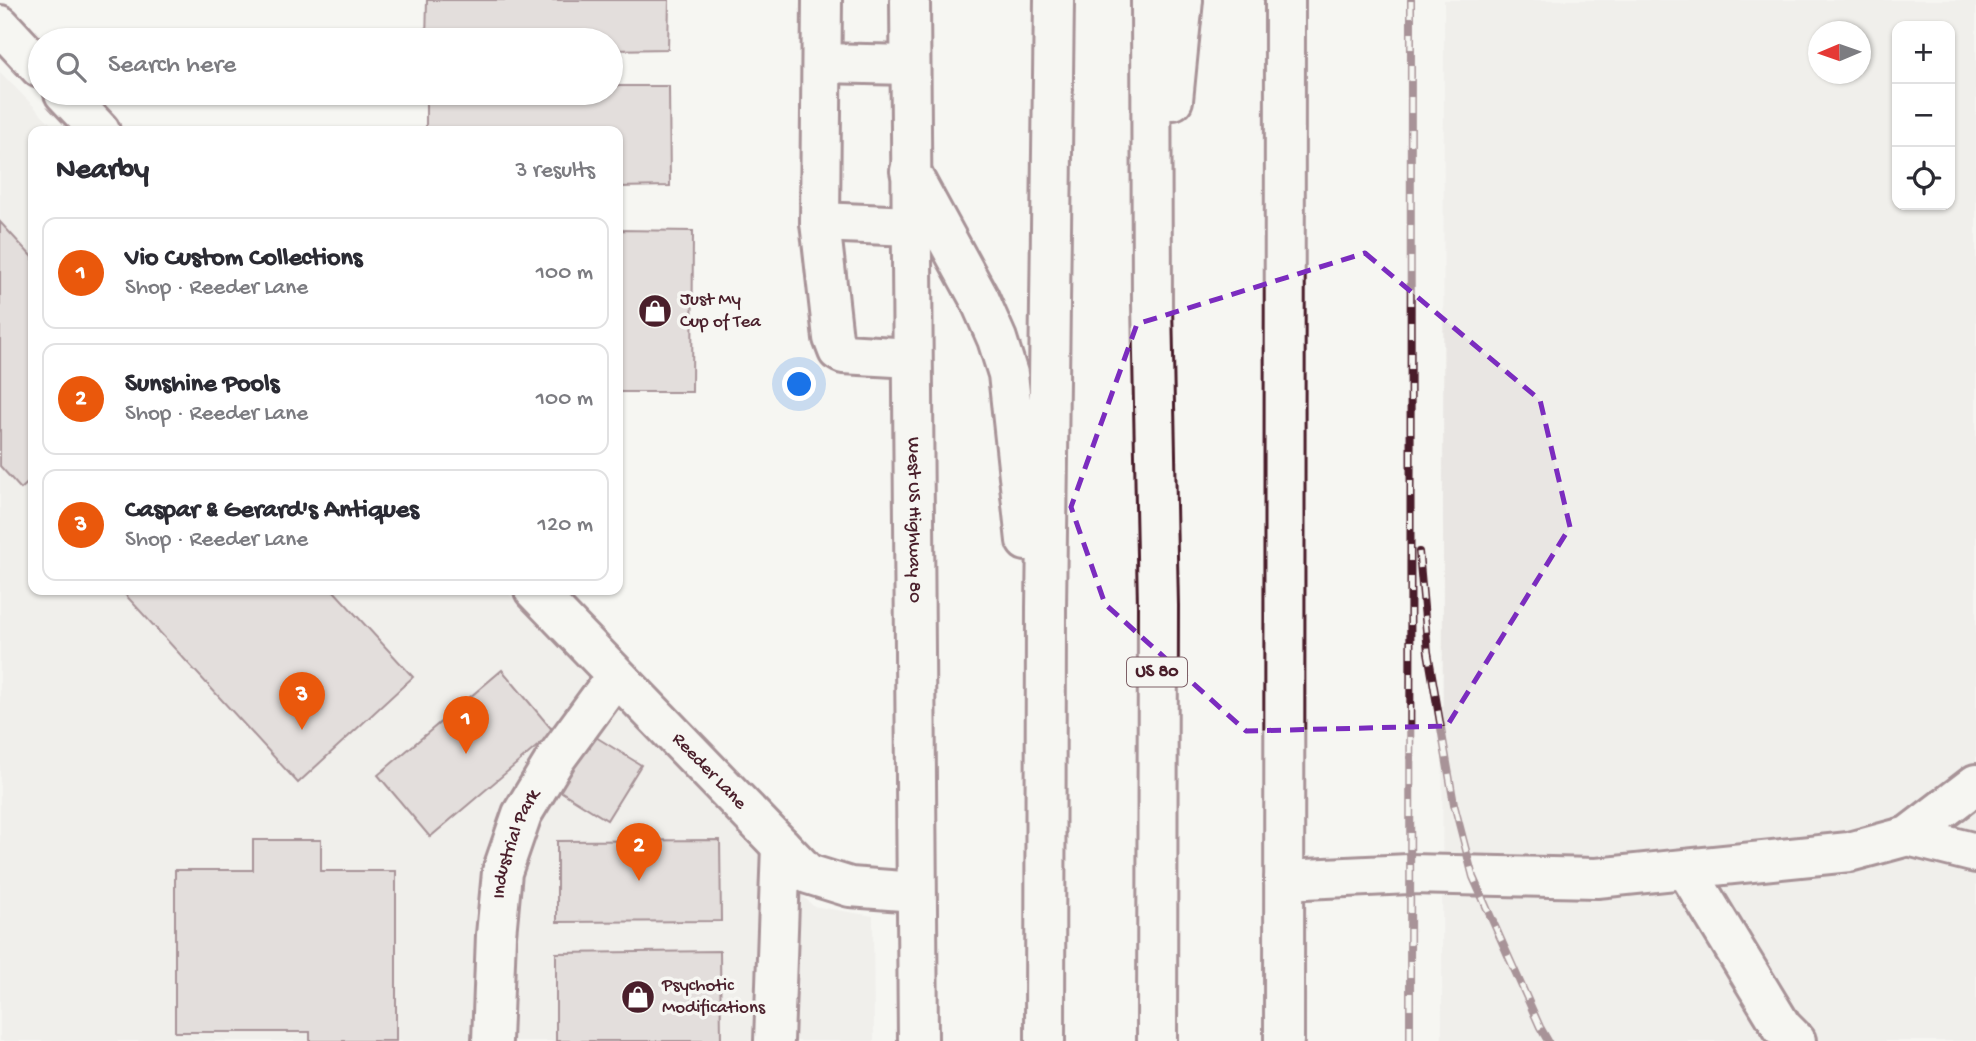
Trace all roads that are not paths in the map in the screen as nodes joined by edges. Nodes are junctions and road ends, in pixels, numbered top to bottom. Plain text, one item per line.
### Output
1 (822, 0) edge
2 (910, 0) edge
3 (1054, 0) edge
4 (1151, 0) edge
5 (1183, 0) edge
6 (1285, 0) edge
7 (0, 25) edge
8 (28, 55) edge
9 (822, 63) junction
10 (910, 65) junction
11 (75, 105) edge
12 (95, 126) edge
13 (910, 171) junction
14 (820, 222) junction
15 (911, 226) junction
16 (1152, 304) junction
17 (912, 358) junction
18 (539, 595) edge
19 (1045, 608) junction
20 (615, 676) junction
21 (1976, 784) edge
22 (1908, 836) junction
23 (781, 846) junction
24 (1976, 853) edge
25 (1686, 869) junction
26 (1284, 880) junction
27 (916, 892) junction
28 (492, 1041) edge
29 (774, 1041) edge
30 (918, 1041) edge
31 (1045, 1041) edge
32 (1157, 1041) edge
33 (1284, 1041) edge
34 (1796, 1041) edge

1 - 9 main road
2 - 10 main road, West US Highway 80
3 - 19 main road
4 - 16 main road, US 80
5 - 16 main road
6 - 26 main road
7 - 8 main road
9 - 10 main road
9 - 14 main road
10 - 13 main road, West US Highway 80
11 - 12 main road
13 - 15 main road, West US Highway 80
13 - 19 main road
14 - 15 main road
14 - 17 main road
15 - 17 main road, West US Highway 80
16 - 32 main road, US 80
17 - 27 main road, West US Highway 80
18 - 20 main road, Reeder Lane
19 - 31 main road
20 - 23 main road, Reeder Lane
20 - 28 main road, Industrial Park
21 - 22 main road
22 - 24 main road
22 - 25 main road
23 - 27 main road, Reeder Lane
23 - 29 main road
25 - 26 main road
25 - 34 main road
26 - 33 main road
27 - 30 main road, West US Highway 80

